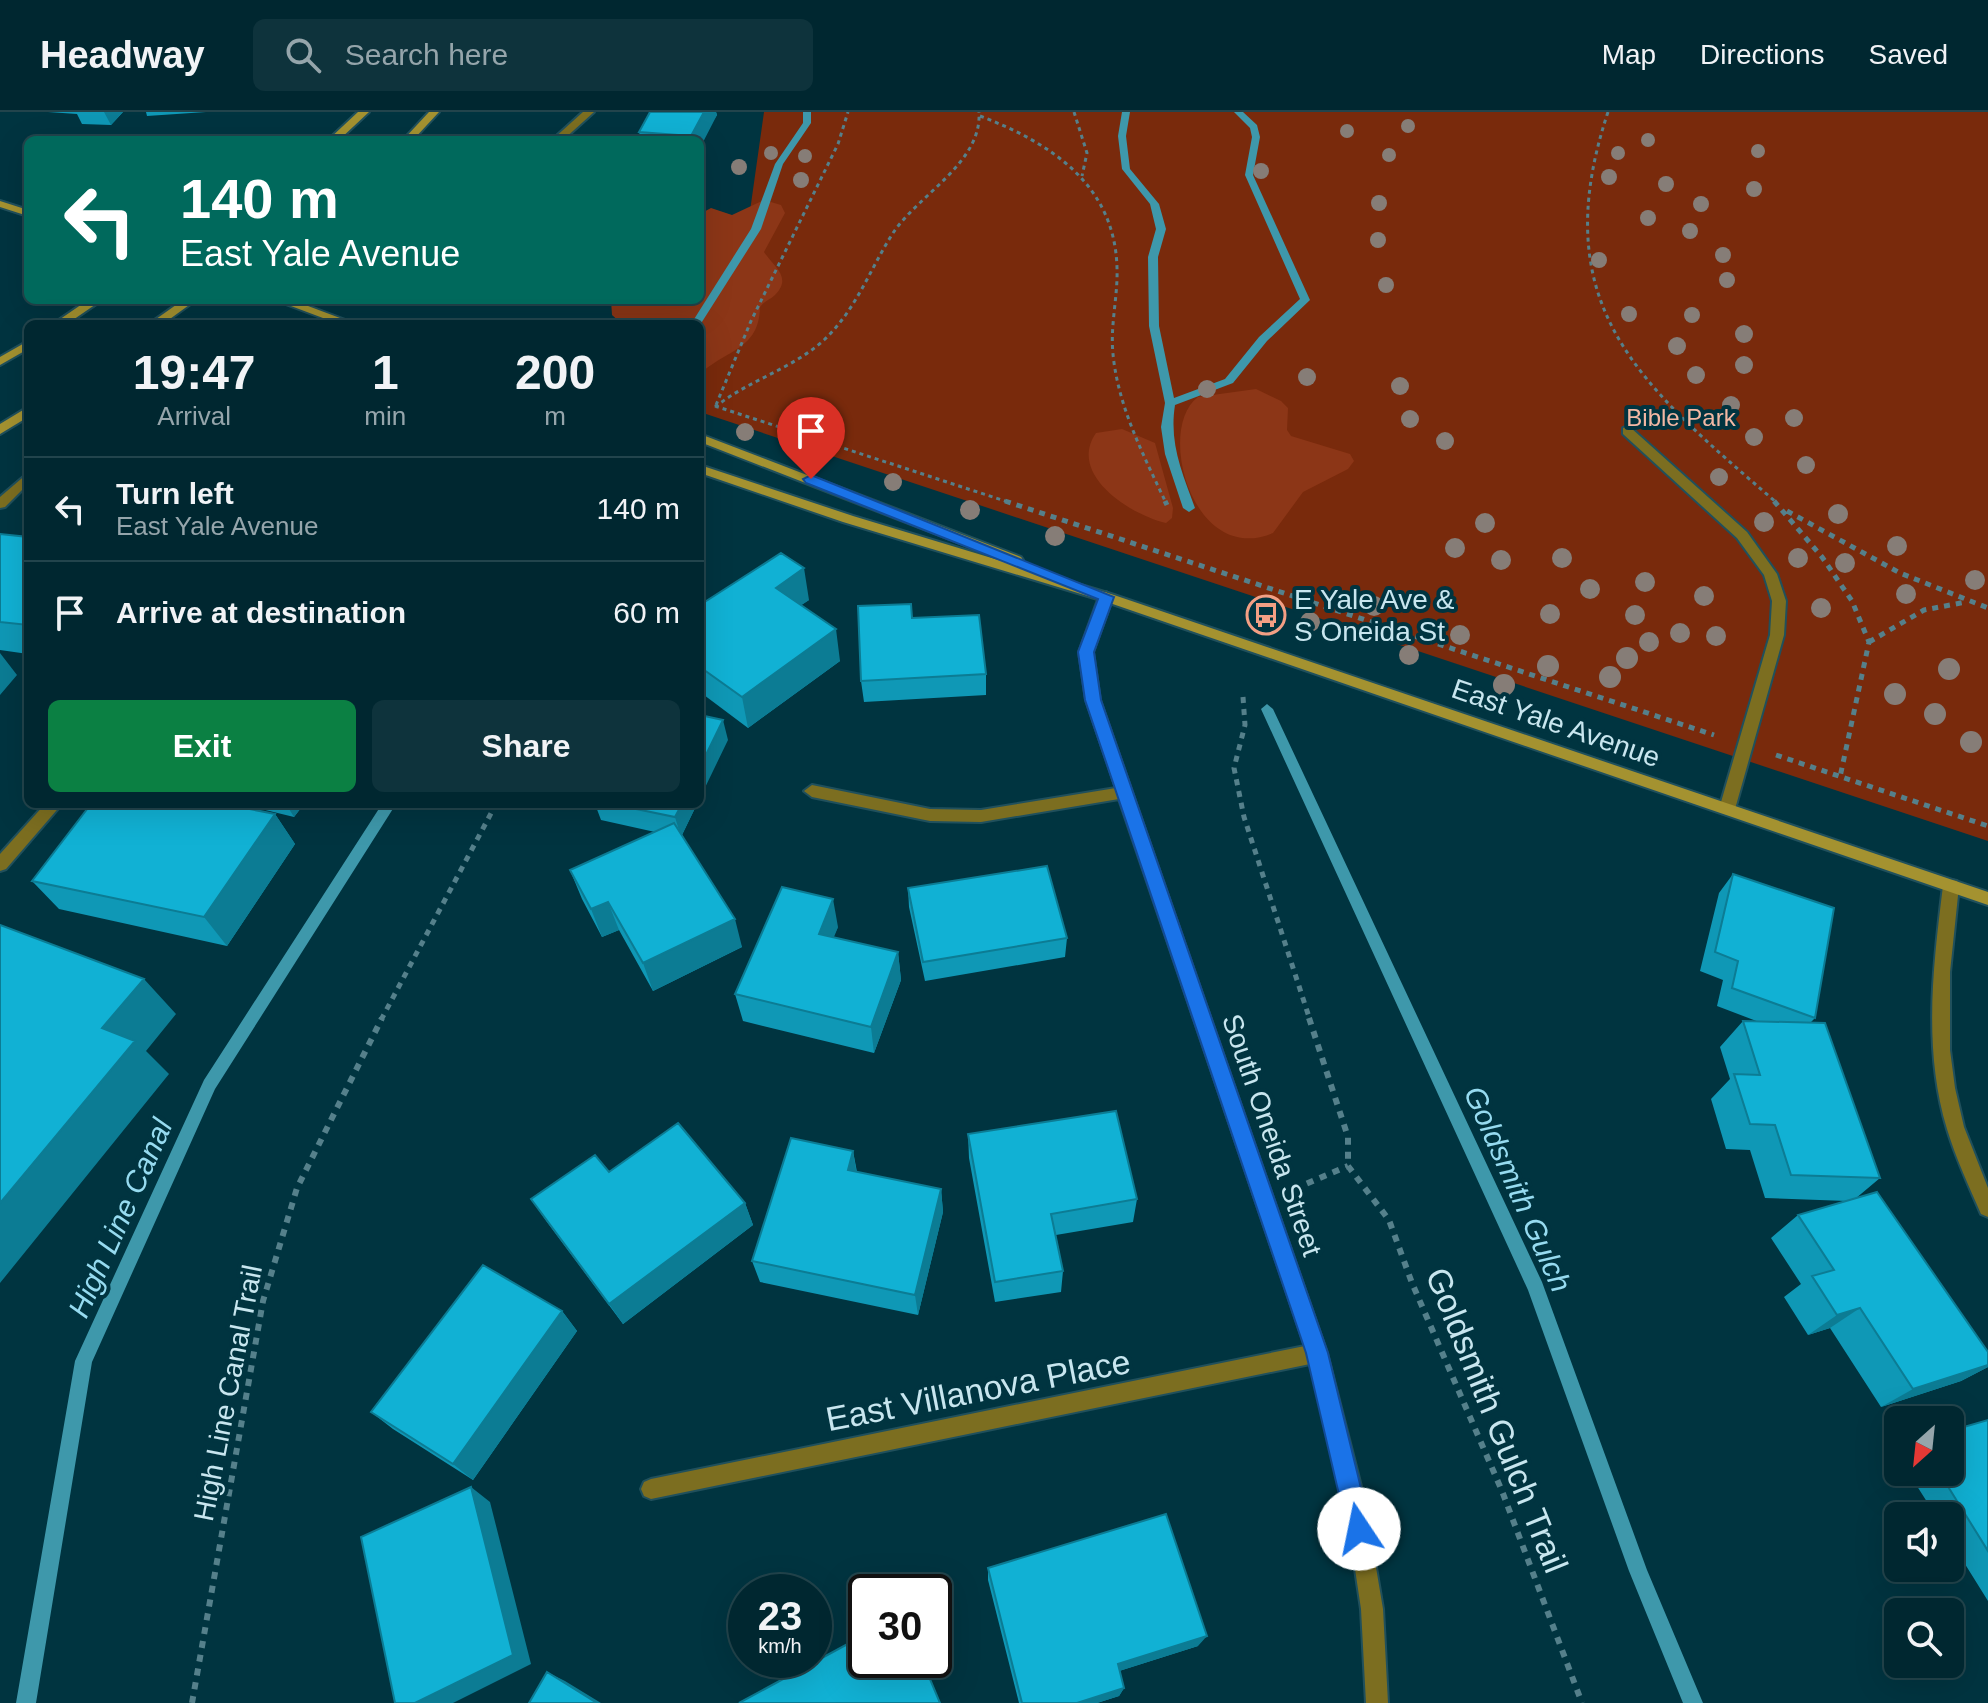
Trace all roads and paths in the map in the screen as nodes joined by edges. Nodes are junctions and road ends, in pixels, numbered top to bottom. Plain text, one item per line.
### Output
1 (364, 112) edge
2 (434, 112) edge
3 (589, 112) edge
4 (848, 112) edge
5 (1074, 112) edge
6 (1608, 112) edge
7 (980, 114) edge
8 (337, 136) edge
9 (412, 136) edge
10 (562, 136) edge
11 (1082, 176) junction
12 (0, 204) edge
13 (24, 212) edge
14 (90, 304) edge
15 (184, 304) edge
16 (292, 304) edge
17 (65, 320) edge
18 (161, 320) edge
19 (338, 320) edge
20 (24, 347) edge
21 (0, 362) edge
22 (715, 406) junction
23 (24, 414) edge
24 (0, 430) edge
25 (1627, 431) dead end
26 (704, 440) edge
27 (704, 470) edge
28 (24, 481) edge
29 (0, 504) edge
30 (1167, 505) dead end
31 (1783, 509) junction
32 (1106, 597) junction
33 (1966, 602) junction
34 (1988, 608) edge
35 (1869, 642) junction
36 (1243, 697) dead end
37 (1744, 744) junction
38 (1840, 777) junction
39 (812, 791) dead end
40 (1126, 792) junction
41 (50, 808) edge
42 (494, 808) edge
43 (1727, 809) junction
44 (1988, 826) edge
45 (0, 865) edge
46 (1951, 886) junction
47 (1988, 899) edge
48 (1348, 1166) junction
49 (1264, 1202) junction
50 (1988, 1208) edge
51 (1317, 1353) junction
52 (651, 1489) dead end
53 (192, 1703) edge
54 (1377, 1703) edge
55 (1582, 1703) edge

1 - 8 main road
2 - 9 main road
3 - 10 street
4 - 22 path
5 - 11 path
6 - 31 path
7 - 11 path
7 - 22 path
11 - 30 path
12 - 13 main road
14 - 17 main road
15 - 18 main road
16 - 19 main road
20 - 21 main road
22 - 37 path
23 - 24 main road
25 - 37 street
26 - 32 main road, East Yale Avenue
27 - 32 main road, East Yale Avenue
28 - 29 street
31 - 33 path
31 - 35 path
32 - 40 street, South Oneida Street
32 - 43 main road, East Yale Avenue
33 - 34 path
33 - 35 path
35 - 38 path
36 - 48 path
37 - 38 path
37 - 43 street
38 - 44 path
39 - 40 street
40 - 49 street, South Oneida Street
41 - 45 street
42 - 53 path, High Line Canal Trail
43 - 46 main road, East Yale Avenue
46 - 47 main road, East Yale Avenue
46 - 50 street
48 - 49 path
48 - 55 path, Goldsmith Gulch Trail
49 - 51 street, South Oneida Street
51 - 52 street, East Villanova Place
51 - 54 street, South Oneida Street

